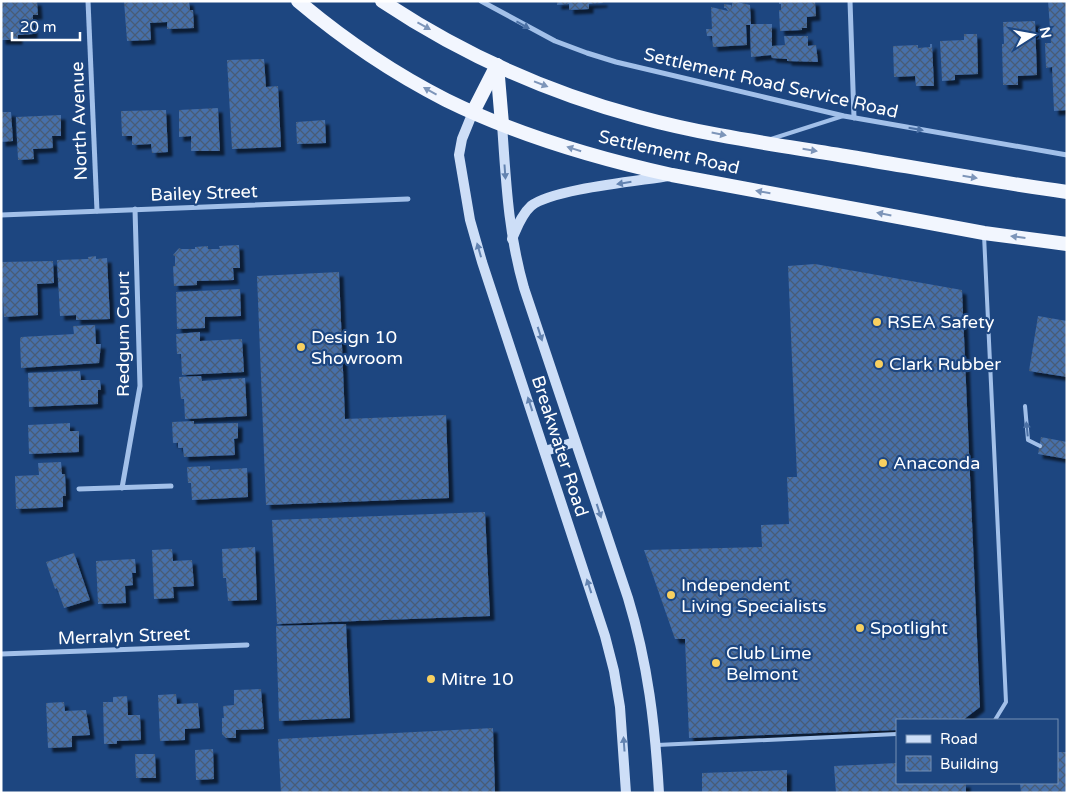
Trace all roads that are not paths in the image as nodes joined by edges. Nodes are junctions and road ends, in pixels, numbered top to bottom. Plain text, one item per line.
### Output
1 (88, 1) edge
2 (298, 1) edge
3 (382, 1) edge
4 (481, 1) edge
5 (850, 1) edge
6 (497, 65) junction
7 (473, 112) junction
8 (844, 116) junction
9 (854, 118) junction
10 (502, 124) junction
11 (762, 142) junction
12 (1067, 155) edge
13 (672, 176) junction
14 (1067, 192) edge
15 (408, 199) dead end
16 (135, 209) junction
17 (97, 210) junction
18 (1, 215) edge
19 (984, 233) junction
20 (512, 240) junction
21 (1067, 244) edge
22 (1025, 406) dead end
23 (575, 442) junction
24 (1040, 446) dead end
25 (545, 450) junction
26 (172, 486) dead end
27 (122, 488) junction
28 (79, 489) dead end
29 (247, 645) dead end
30 (1, 654) edge
31 (996, 719) edge
32 (896, 734) edge
33 (655, 745) junction
34 (626, 793) edge
35 (659, 793) edge

1 - 17 street, North Avenue
7 -> 2 highway, Settlement Road
3 -> 6 highway, Settlement Road
4 -> 8 street, Settlement Road Service Road
5 - 9 street
6 - 7 highway
6 - 10 highway
6 -> 11 highway, Settlement Road
7 - 10 highway, Settlement Road
25 -> 7 main road, Breakwater Road
8 - 9 street, Settlement Road Service Road
8 - 11 lane
9 -> 12 street, Settlement Road Service Road
13 -> 10 highway, Settlement Road
10 -> 20 main road, Breakwater Road
11 -> 14 highway, Settlement Road
19 -> 13 highway, Settlement Road
13 -> 20 main road
15 - 16 street, Bailey Street
16 - 17 street, Bailey Street
16 - 27 street, Redgum Court
17 - 18 street, Bailey Street
21 -> 19 highway, Settlement Road
19 - 31 lane
20 -> 23 main road, Breakwater Road
24 -> 22 lane
23 - 25 main road
23 -> 33 main road, Breakwater Road
34 -> 25 main road, Breakwater Road
26 - 27 street
27 - 28 street
29 - 30 street, Merralyn Street
32 - 33 lane
33 - 35 main road, Breakwater Road

